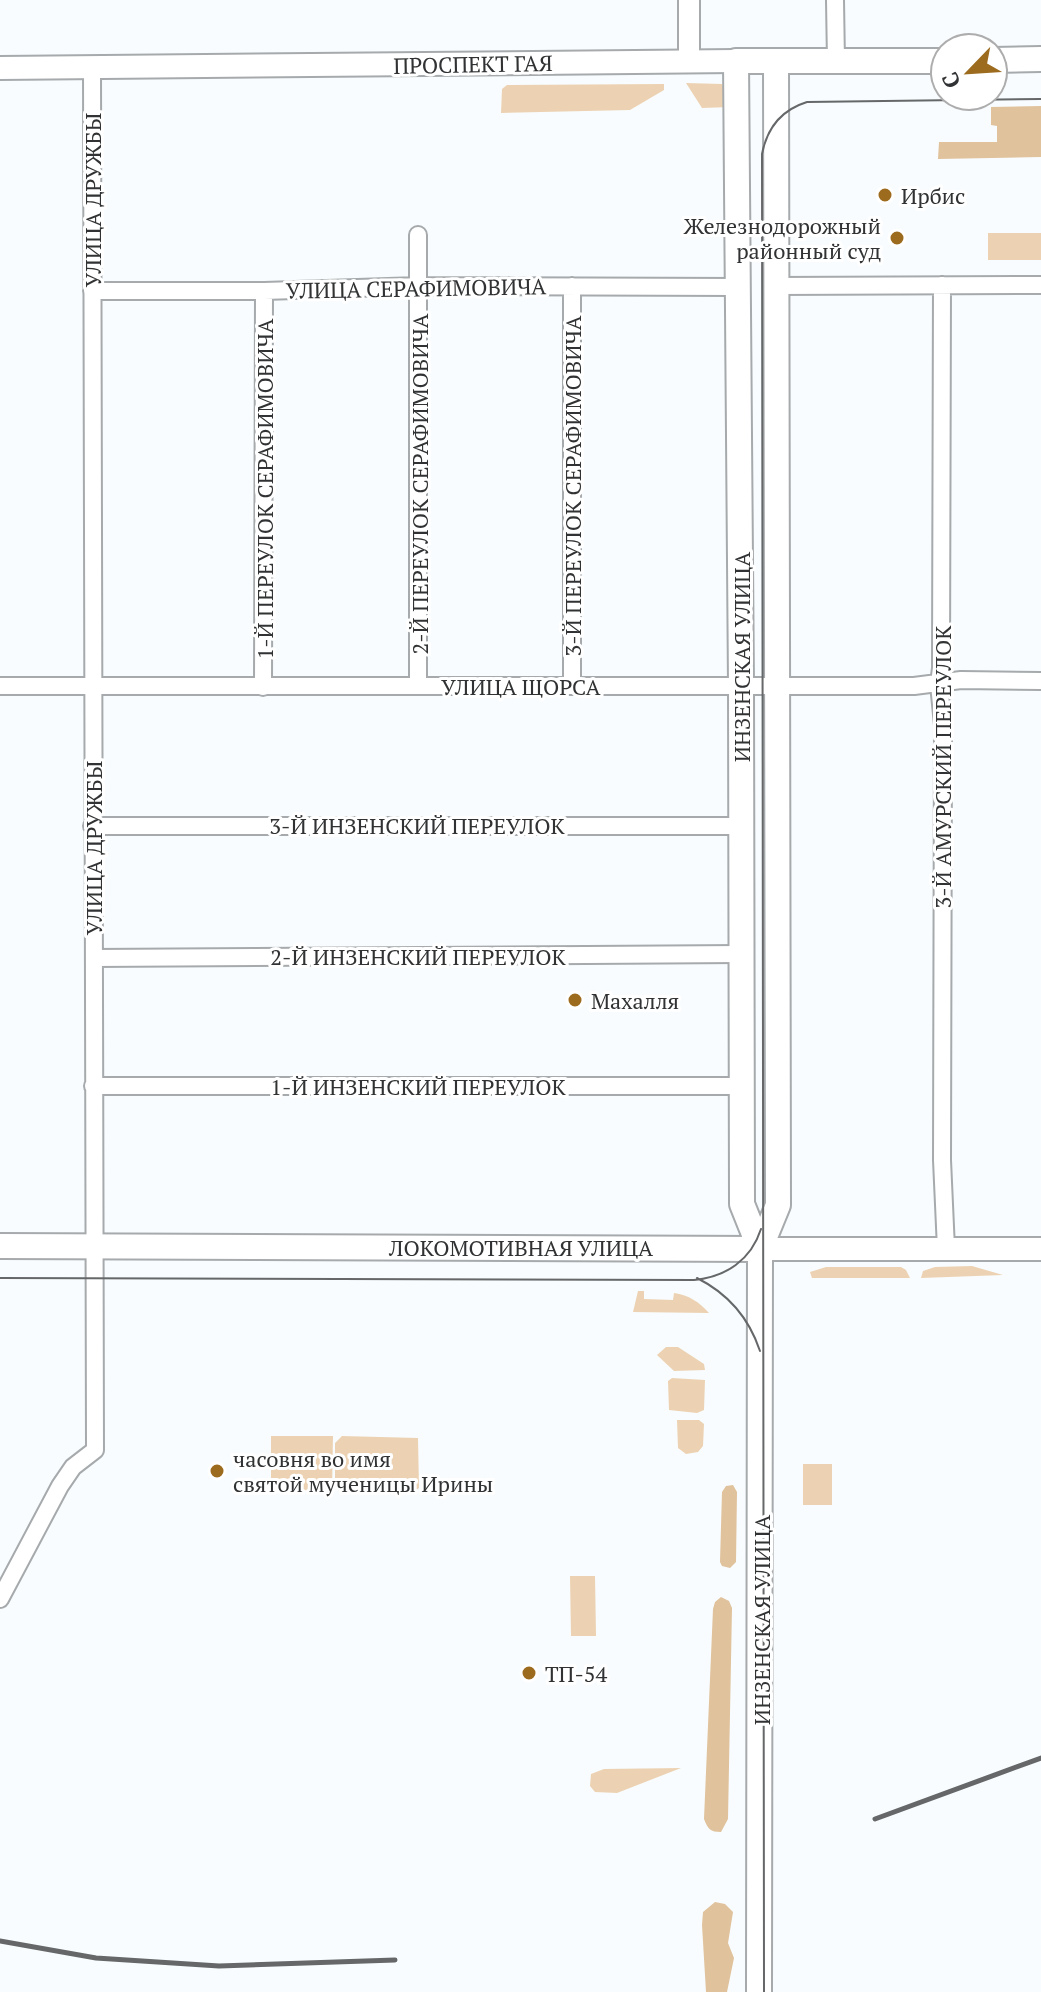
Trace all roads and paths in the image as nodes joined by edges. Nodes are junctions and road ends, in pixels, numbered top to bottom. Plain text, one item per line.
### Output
1 (689, 0) edge
2 (835, 0) edge
3 (1041, 59) edge
4 (1009, 60) edge
5 (736, 61) junction
6 (776, 61) junction
7 (929, 61) edge
8 (689, 62) junction
9 (836, 62) junction
10 (92, 67) junction
11 (0, 68) edge
12 (418, 235) dead end
13 (942, 285) junction
14 (1041, 285) edge
15 (419, 286) junction
16 (572, 286) junction
17 (776, 286) junction
18 (739, 287) junction
19 (92, 291) junction
20 (264, 291) junction
21 (1041, 681) edge
22 (939, 684) junction
23 (418, 685) junction
24 (0, 686) edge
25 (572, 686) junction
26 (741, 686) junction
27 (777, 686) junction
28 (92, 687) junction
29 (263, 687) junction
30 (92, 826) junction
31 (741, 826) junction
32 (742, 954) junction
33 (94, 958) junction
34 (93, 1086) junction
35 (742, 1086) junction
36 (0, 1246) edge
37 (93, 1246) junction
38 (760, 1249) junction
39 (946, 1249) junction
40 (1041, 1249) edge
41 (0, 1599) edge
42 (759, 1992) edge

1 - 8 street
2 - 9 street
3 - 4 main road
5 - 6 main road, ПРОСПЕКТ ГАЯ
5 - 8 main road, ПРОСПЕКТ ГАЯ
5 - 18 main road, ИНЗЕНСКАЯ УЛИЦА
6 - 9 main road, ПРОСПЕКТ ГАЯ
6 - 17 main road, ИНЗЕНСКАЯ УЛИЦА
7 - 9 main road, ПРОСПЕКТ ГАЯ
8 - 10 main road, ПРОСПЕКТ ГАЯ
10 - 11 main road, ПРОСПЕКТ ГАЯ
10 - 19 street, УЛИЦА ДРУЖБЫ
12 - 15 street, 2-Й ПЕРЕУЛОК СЕРАФИМОВИЧА
13 - 14 street
13 - 17 street
13 - 22 street, 3-Й АМУРСКИЙ ПЕРЕУЛОК
15 - 16 street, УЛИЦА СЕРАФИМОВИЧА
15 - 20 street, УЛИЦА СЕРАФИМОВИЧА
15 - 23 street, 2-Й ПЕРЕУЛОК СЕРАФИМОВИЧА
16 - 18 street, УЛИЦА СЕРАФИМОВИЧА
16 - 25 street, 3-Й ПЕРЕУЛОК СЕРАФИМОВИЧА
17 - 27 main road, ИНЗЕНСКАЯ УЛИЦА
18 - 26 main road, ИНЗЕНСКАЯ УЛИЦА
19 - 20 street, УЛИЦА СЕРАФИМОВИЧА
19 - 28 street, УЛИЦА ДРУЖБЫ
20 - 29 street, 1-Й ПЕРЕУЛОК СЕРАФИМОВИЧА
21 - 22 street, УЛИЦА ЩОРСА
22 - 27 street, УЛИЦА ЩОРСА
22 - 39 street, 3-Й АМУРСКИЙ ПЕРЕУЛОК
23 - 25 street, УЛИЦА ЩОРСА
23 - 29 street, УЛИЦА ЩОРСА
24 - 28 street, УЛИЦА ЩОРСА
25 - 26 street, УЛИЦА ЩОРСА
26 - 27 street, УЛИЦА ЩОРСА
26 - 31 main road, ИНЗЕНСКАЯ УЛИЦА
27 - 38 main road, ИНЗЕНСКАЯ УЛИЦА
28 - 29 street, УЛИЦА ЩОРСА
28 - 30 street, УЛИЦА ДРУЖБЫ
30 - 31 street, 3-Й ИНЗЕНСКИЙ ПЕРЕУЛОК
30 - 33 street, УЛИЦА ДРУЖБЫ
31 - 32 main road, ИНЗЕНСКАЯ УЛИЦА
32 - 33 street, 2-Й ИНЗЕНСКИЙ ПЕРЕУЛОК
32 - 35 main road, ИНЗЕНСКАЯ УЛИЦА
33 - 34 street, УЛИЦА ДРУЖБЫ
34 - 35 street, 1-Й ИНЗЕНСКИЙ ПЕРЕУЛОК
34 - 37 street, УЛИЦА ДРУЖБЫ
35 - 38 main road, ИНЗЕНСКАЯ УЛИЦА
36 - 37 main road, ЛОКОМОТИВНАЯ УЛИЦА
37 - 38 main road, ЛОКОМОТИВНАЯ УЛИЦА
37 - 41 street, УЛИЦА ДРУЖБЫ
38 - 39 main road, ЛОКОМОТИВНАЯ УЛИЦА
38 - 42 main road, ИНЗЕНСКАЯ УЛИЦА
39 - 40 main road, ЛОКОМОТИВНАЯ УЛИЦА

